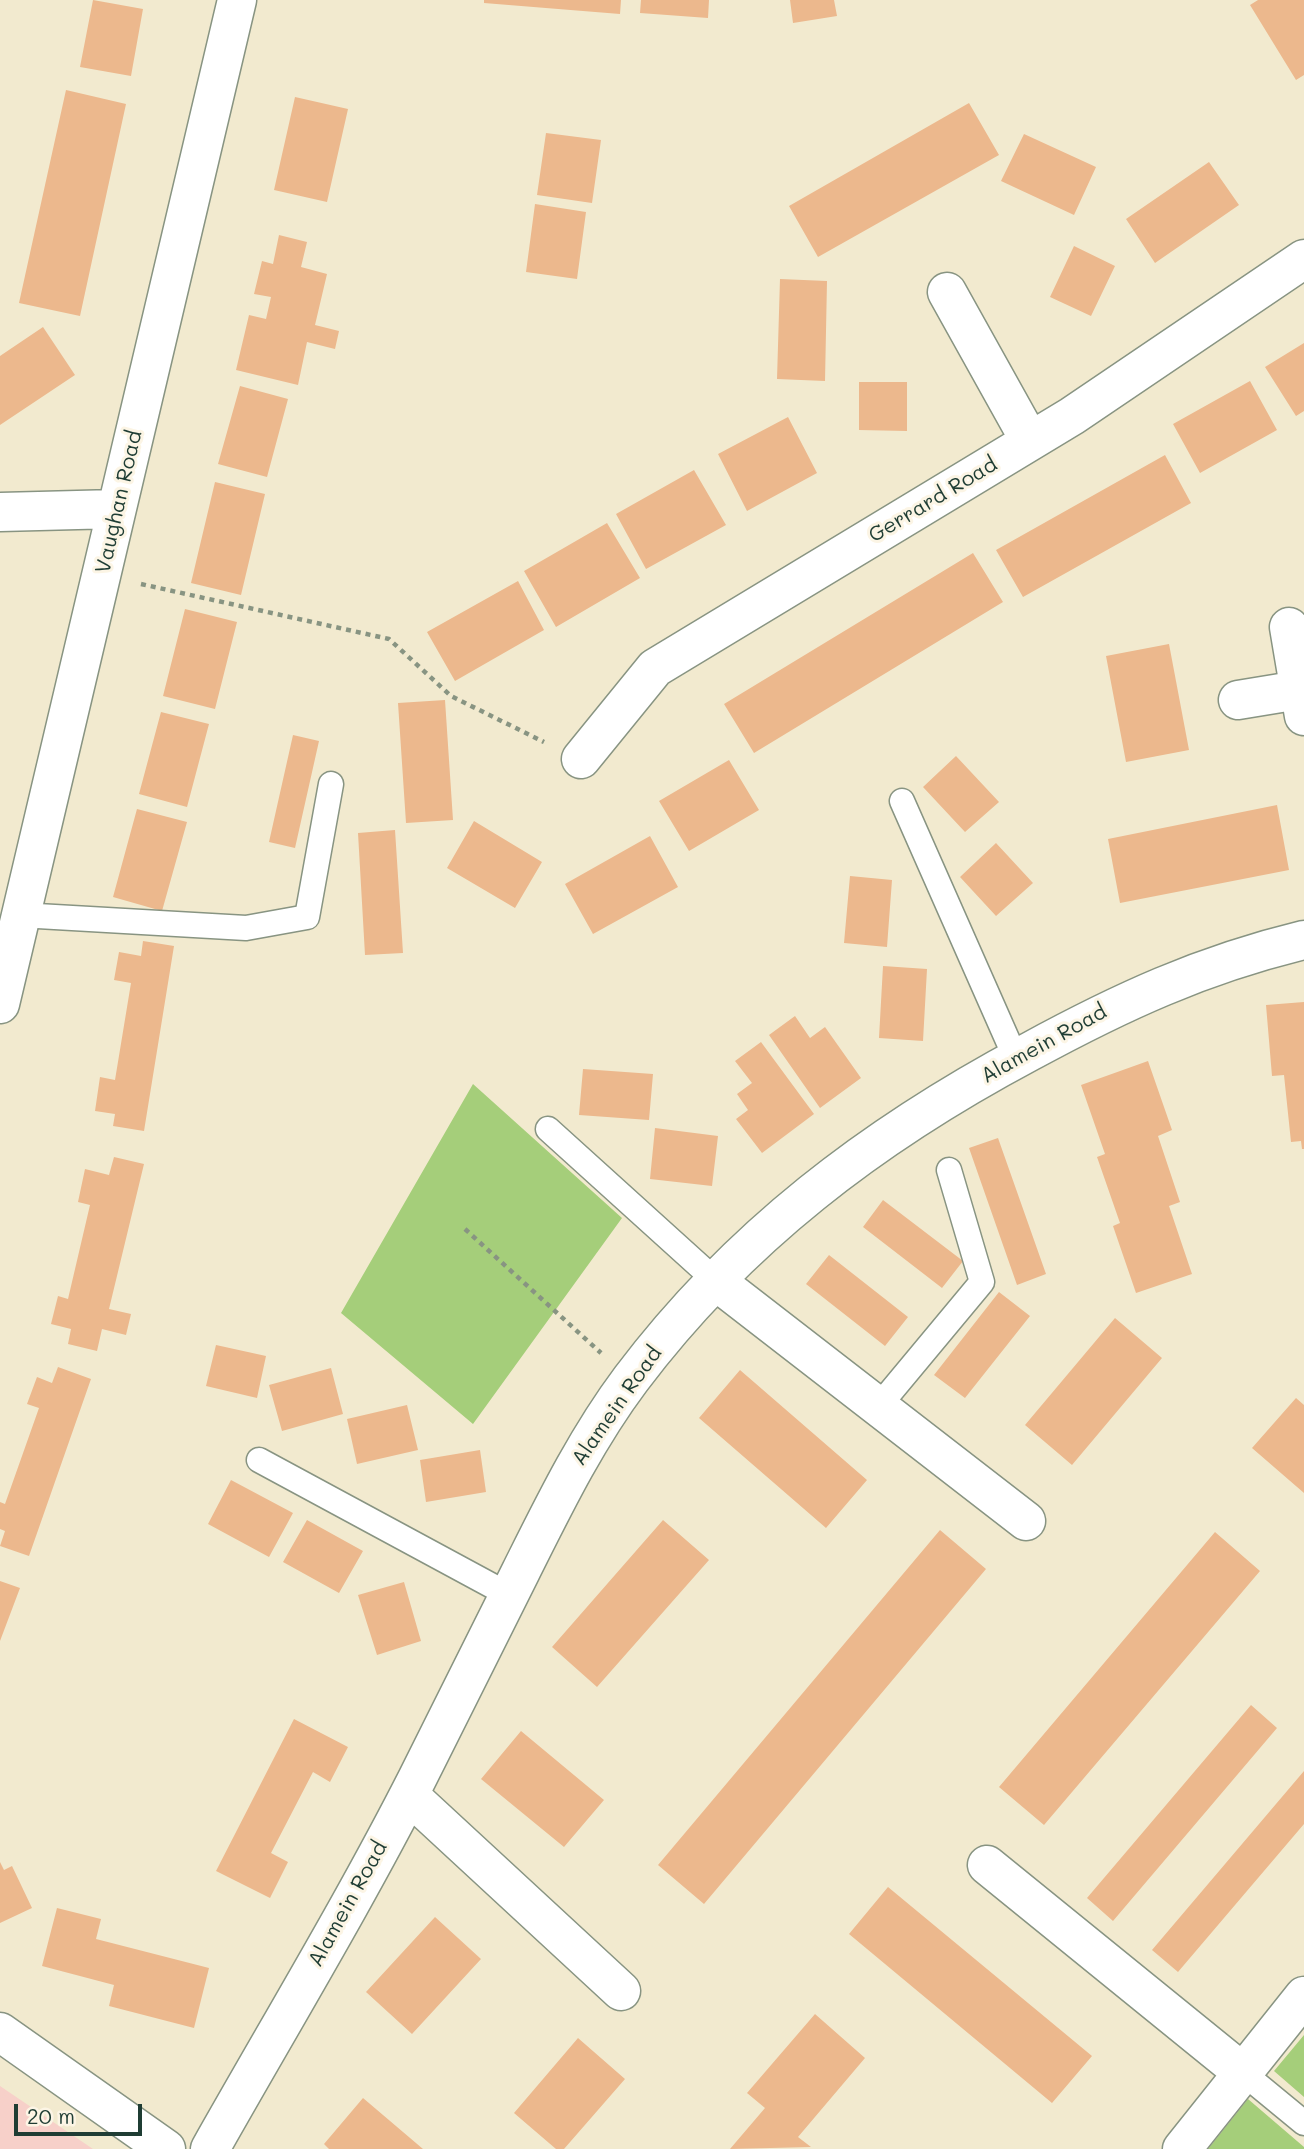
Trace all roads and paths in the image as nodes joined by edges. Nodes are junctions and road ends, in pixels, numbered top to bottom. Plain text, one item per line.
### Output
1 (237, 0) edge
2 (1304, 259) edge
3 (947, 292) dead end
4 (1030, 441) junction
5 (117, 509) junction
6 (0, 512) edge
7 (102, 575) junction
8 (1289, 627) dead end
9 (1238, 699) dead end
10 (1302, 703) edge
11 (580, 759) joint
12 (331, 784) dead end
13 (902, 801) dead end
14 (20, 915) junction
15 (1304, 940) edge
16 (0, 1004) edge
17 (1016, 1059) junction
18 (548, 1129) dead end
19 (949, 1170) dead end
20 (464, 1229) dead end
21 (716, 1281) junction
22 (631, 1380) junction
23 (878, 1408) junction
24 (259, 1460) dead end
25 (1026, 1521) dead end
26 (509, 1595) junction
27 (409, 1795) junction
28 (986, 1865) dead end
29 (621, 1991) dead end
30 (1304, 1996) edge
31 (0, 2032) edge
32 (1242, 2071) junction
33 (1304, 2123) edge
34 (166, 2149) edge
35 (210, 2149) edge
36 (1182, 2149) edge

1 - 5 street, Vaughan Road
2 - 4 street, Gerrard Road
3 - 4 street
4 - 11 street, Gerrard Road
5 - 6 street
5 - 7 street, Vaughan Road
7 - 11 path
7 - 14 street, Vaughan Road
8 - 10 street
9 - 10 street
12 - 14 lane
13 - 17 lane
14 - 16 street, Vaughan Road
15 - 17 street, Alamein Road
17 - 21 street, Alamein Road
18 - 21 lane
19 - 23 lane
20 - 22 path
21 - 22 street, Alamein Road
21 - 23 street
22 - 26 street, Alamein Road
23 - 25 street
24 - 26 lane
26 - 27 street, Alamein Road
27 - 29 street
27 - 35 street, Alamein Road
28 - 32 street
30 - 32 street
31 - 34 street
32 - 33 lane
32 - 36 street

